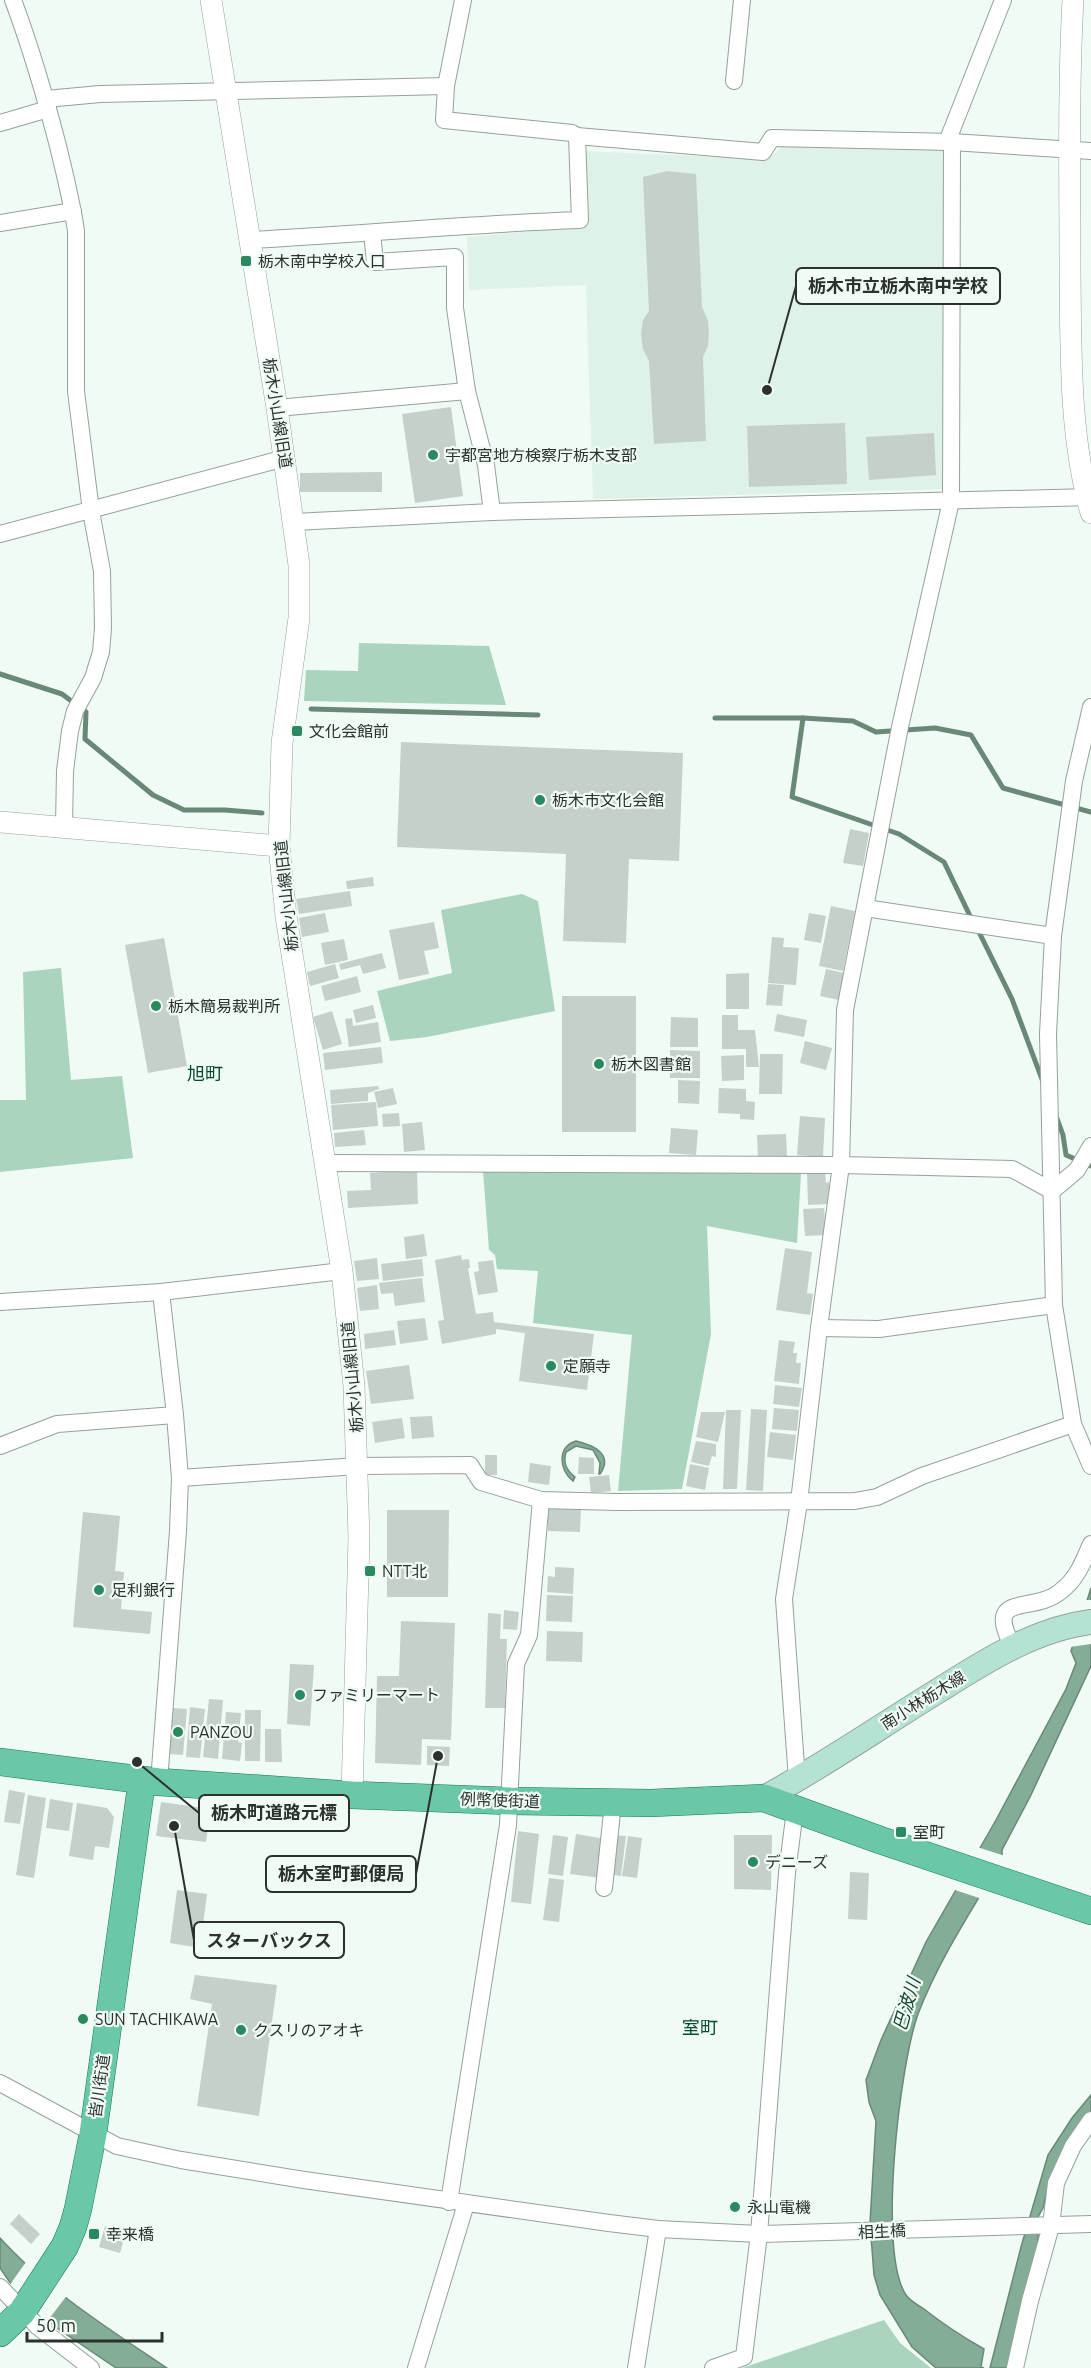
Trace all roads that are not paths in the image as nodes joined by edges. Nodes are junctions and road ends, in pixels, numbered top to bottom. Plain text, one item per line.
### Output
1 (13, 0) edge
2 (211, 0) edge
3 (463, 0) edge
4 (742, 0) edge
5 (1004, 0) edge
6 (1072, 0) edge
7 (734, 81) dead end
8 (446, 86) junction
9 (227, 92) junction
10 (47, 104) junction
11 (0, 123) edge
12 (577, 136) junction
13 (950, 142) junction
14 (1069, 150) junction
15 (1091, 151) edge
16 (73, 211) junction
17 (0, 223) edge
18 (372, 233) junction
19 (251, 240) junction
20 (467, 391) junction
21 (277, 408) junction
22 (285, 458) junction
23 (951, 501) junction
24 (1089, 502) edge
25 (91, 511) junction
26 (492, 512) junction
27 (294, 522) junction
28 (0, 534) edge
29 (1091, 707) edge
30 (0, 822) edge
31 (64, 826) junction
32 (279, 846) junction
33 (865, 908) junction
34 (1053, 936) junction
35 (1091, 1146) edge
36 (326, 1163) junction
37 (841, 1165) junction
38 (1052, 1191) junction
39 (342, 1271) junction
40 (161, 1292) junction
41 (0, 1302) edge
42 (1054, 1305) junction
43 (819, 1328) junction
44 (175, 1415) junction
45 (1073, 1424) junction
46 (0, 1446) edge
47 (358, 1466) junction
48 (1091, 1466) edge
49 (180, 1478) junction
50 (541, 1500) junction
51 (799, 1502) junction
52 (1091, 1544) edge
53 (1085, 1623) edge
54 (1013, 1647) junction
55 (0, 1761) edge
56 (797, 1780) junction
57 (150, 1781) junction
58 (352, 1795) junction
59 (765, 1798) junction
60 (510, 1801) junction
61 (613, 1803) junction
62 (795, 1810) junction
63 (604, 1888) dead end
64 (1091, 1911) edge
65 (0, 2083) edge
66 (1091, 2120) edge
67 (93, 2134) junction
68 (448, 2202) junction
69 (466, 2204) junction
70 (1046, 2226) junction
71 (1086, 2227) edge
72 (658, 2229) junction
73 (759, 2234) junction
74 (0, 2287) edge
75 (24, 2308) junction
76 (0, 2333) edge
77 (91, 2368) edge
78 (416, 2368) edge
79 (636, 2368) edge
80 (713, 2368) edge
81 (1015, 2368) edge

1 - 10 street
2 - 9 street, 栃木小山線旧道
3 - 8 street
4 - 7 street
5 - 13 street
6 - 14 street
8 - 9 street
8 - 12 street
9 - 10 street
9 - 19 street, 栃木小山線旧道
10 - 11 street
10 - 16 street
12 - 13 street
12 - 18 street
13 - 14 street
13 - 23 street
14 - 15 street
14 - 24 street
16 - 17 street
16 - 25 street
18 - 19 street
18 - 20 street
19 - 21 street, 栃木小山線旧道
20 - 21 street
20 - 26 street
21 - 22 street, 栃木小山線旧道
22 - 25 street
22 - 27 street, 栃木小山線旧道
23 - 24 street
23 - 26 street
23 - 33 street
25 - 28 street
25 - 31 street
26 - 27 street
27 - 32 street, 栃木小山線旧道
29 - 34 street
30 - 31 street
31 - 32 street
32 - 36 street, 栃木小山線旧道
33 - 34 street
33 - 37 street
34 - 38 street
35 - 38 street
36 - 37 street
36 - 39 street, 栃木小山線旧道
37 - 38 street
37 - 43 street
38 - 42 street
39 - 40 street
39 - 47 street, 栃木小山線旧道
40 - 41 street
40 - 44 street
42 - 43 street
42 - 45 street
43 - 51 street
44 - 46 street
44 - 49 street
45 - 48 street
45 - 51 street
47 - 49 street
47 - 50 street
47 - 58 street, 栃木小山線旧道
49 - 57 street
50 - 51 street
50 - 60 street
51 - 56 street
52 - 54 street
53 - 54 main road, 南小林栃木線
54 - 56 main road, 南小林栃木線
55 - 57 main road, 例幣使街道
56 - 59 main road, 南小林栃木線
57 - 58 main road, 例幣使街道
57 - 67 main road, 皆川街道
58 - 60 main road, 例幣使街道
59 - 61 main road, 例幣使街道
59 - 62 main road, 例幣使街道
60 - 61 main road, 例幣使街道
60 - 68 street
61 - 63 street
62 - 64 main road, 例幣使街道
62 - 73 street
65 - 67 street, 相生橋
66 - 70 street
67 - 68 street, 相生橋
67 - 75 main road, 皆川街道
68 - 69 street, 相生橋
69 - 72 street, 相生橋
69 - 78 street
70 - 71 street, 相生橋
70 - 73 street, 相生橋
70 - 81 street
72 - 73 street, 相生橋
72 - 79 street
73 - 80 street
74 - 75 street
75 - 76 main road, 皆川街道
75 - 77 street

